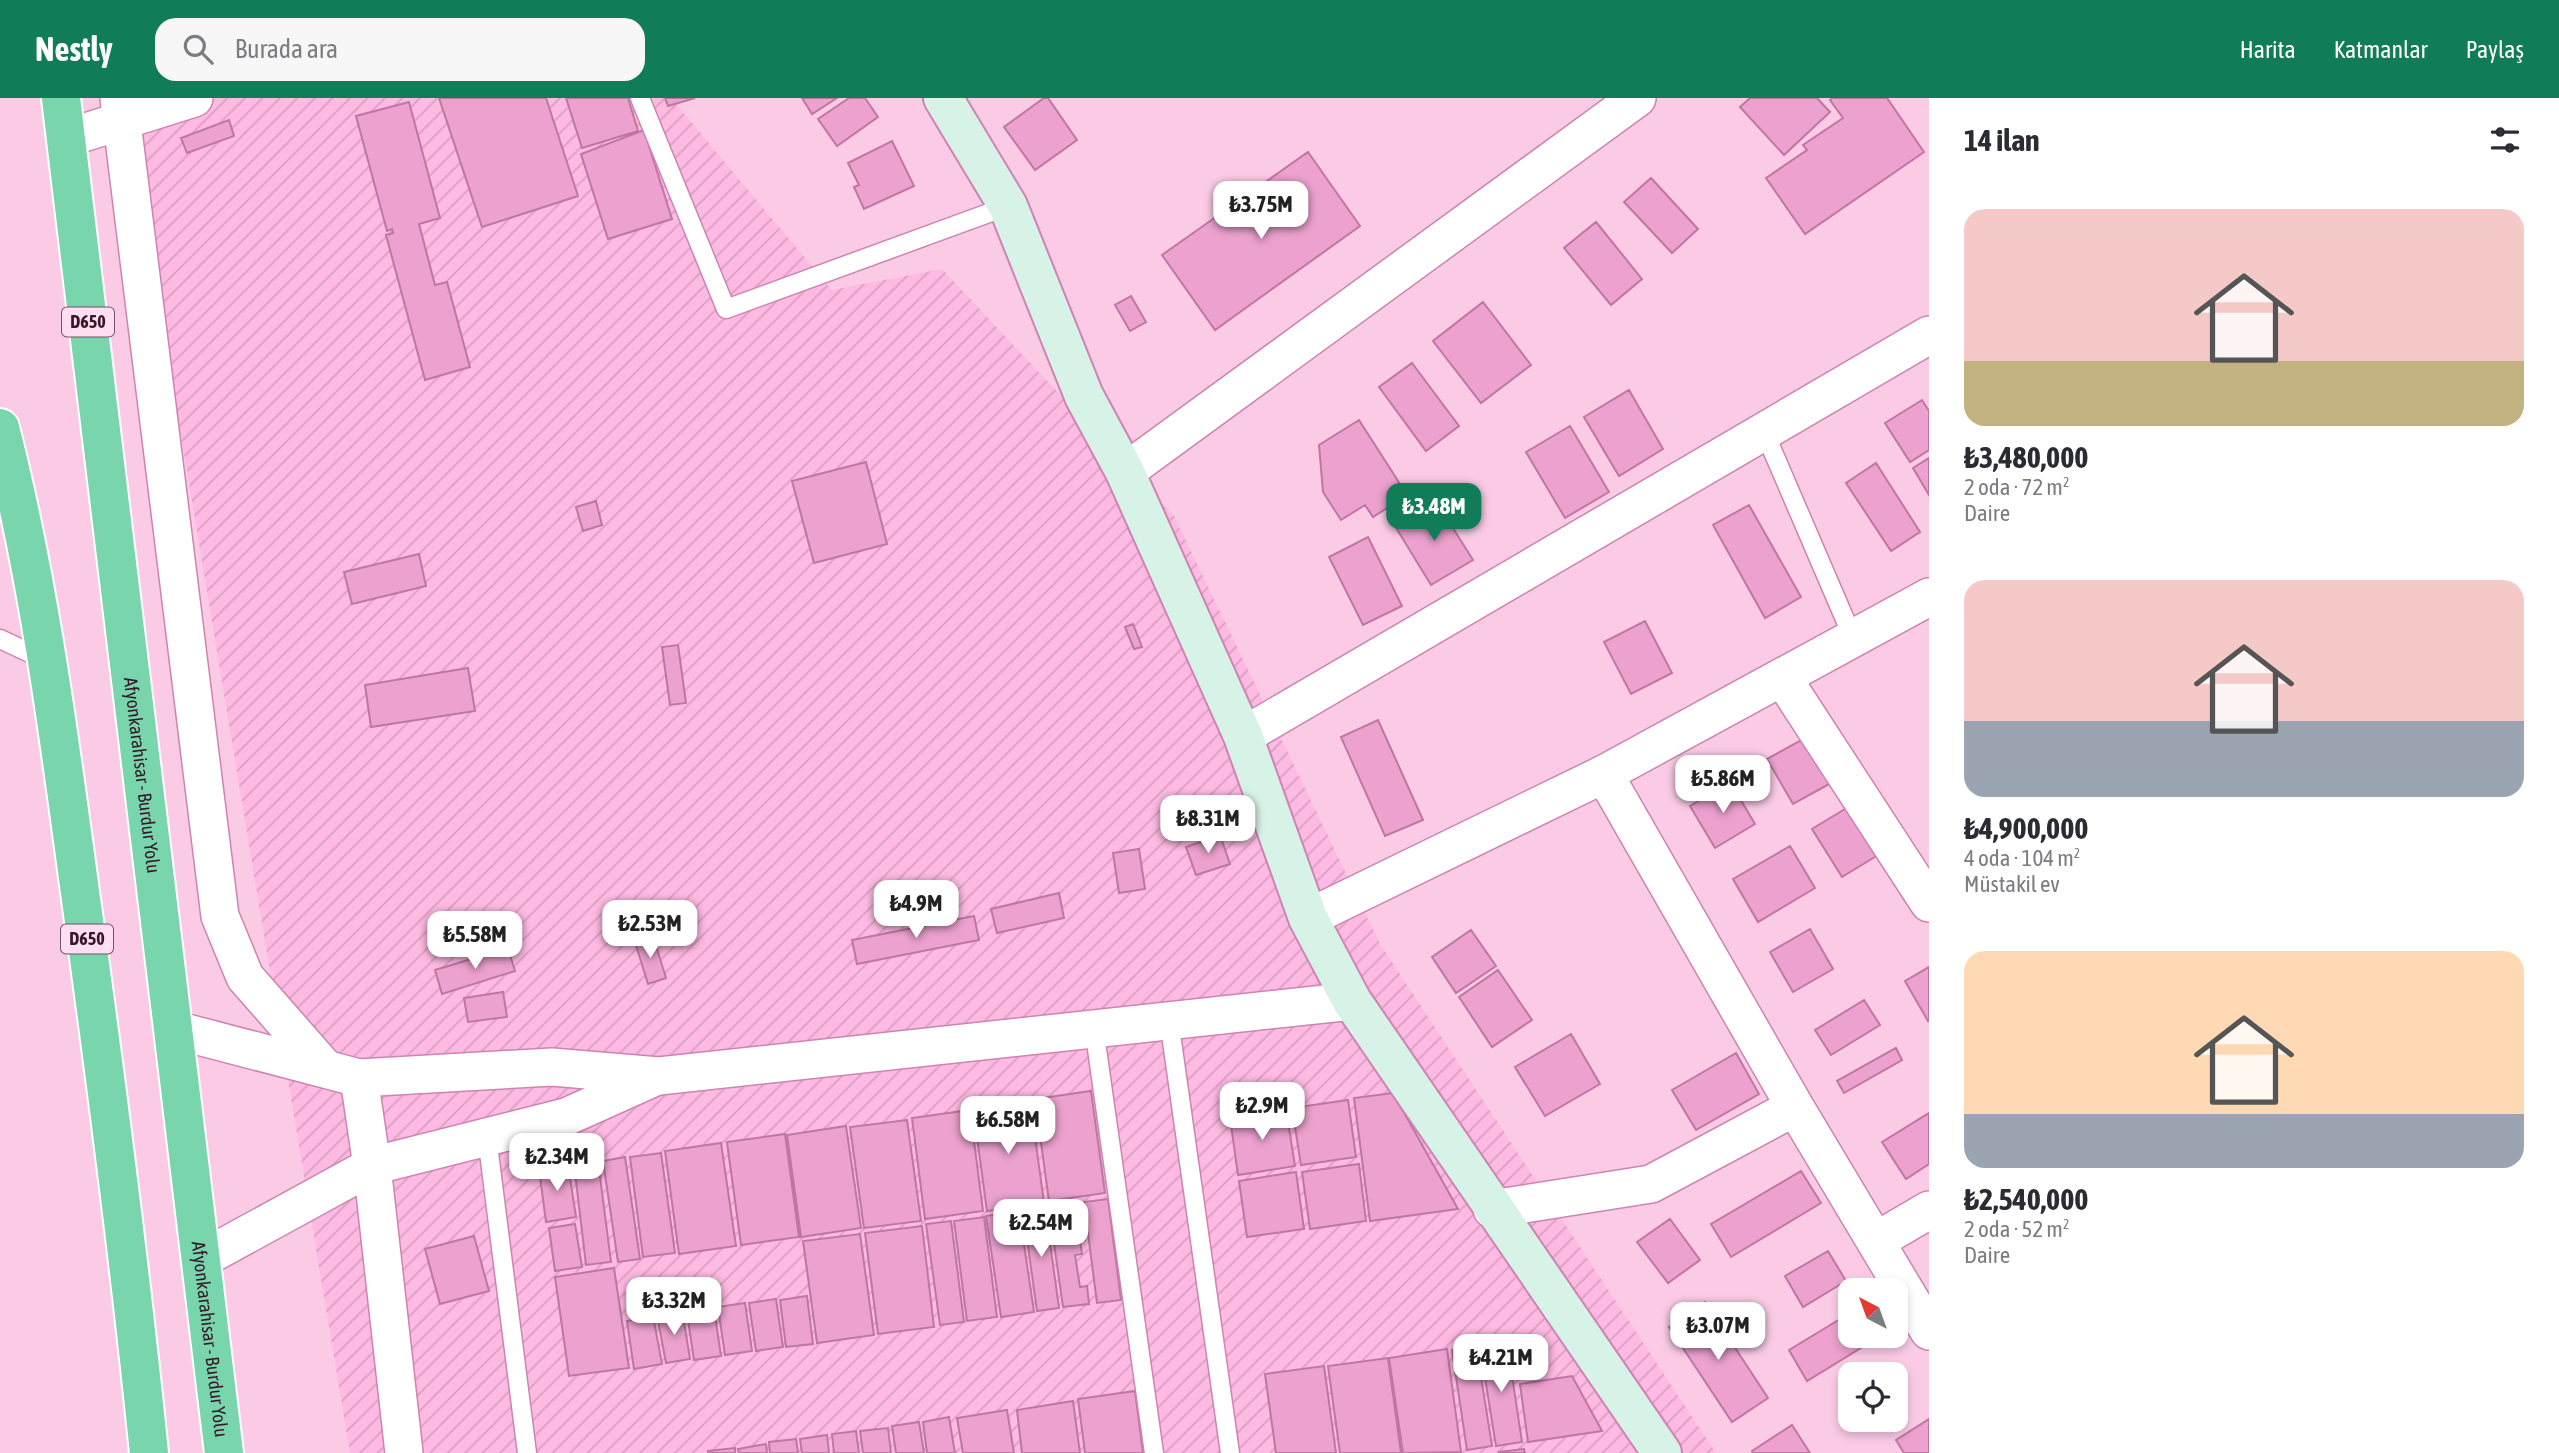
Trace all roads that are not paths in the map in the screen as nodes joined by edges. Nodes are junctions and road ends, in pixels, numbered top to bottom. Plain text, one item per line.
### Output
1 (61, 98) edge
2 (194, 98) edge
3 (640, 98) edge
4 (943, 98) edge
5 (1637, 98) edge
6 (120, 110) edge
7 (67, 138) junction
8 (1008, 206) junction
9 (1929, 335) edge
10 (0, 428) edge
11 (1764, 431) junction
12 (1125, 472) junction
13 (1929, 597) edge
14 (1853, 638) junction
15 (0, 639) edge
16 (49, 662) junction
17 (1783, 677) junction
18 (1243, 736) junction
19 (1604, 775) junction
20 (1929, 903) edge
21 (1308, 918) junction
22 (1352, 1001) junction
23 (1169, 1020) junction
24 (1094, 1028) junction
25 (172, 1029) junction
26 (323, 1066) junction
27 (659, 1076) junction
28 (359, 1078) junction
29 (1795, 1107) junction
30 (487, 1137) junction
31 (372, 1166) junction
32 (1492, 1209) junction
33 (1929, 1210) edge
34 (1876, 1241) junction
35 (202, 1259) junction
36 (1929, 1331) edge
37 (149, 1453) edge
38 (224, 1453) edge
39 (404, 1453) edge
40 (527, 1453) edge
41 (1154, 1453) edge
42 (1230, 1453) edge
43 (1662, 1453) edge

1 - 7 highway, Afyonkarahisar - Burdur Yolu / D650
2 - 6 street
3 - 8 lane
4 - 8 street
5 - 12 street
6 - 7 street
6 - 26 street
7 - 25 highway, Afyonkarahisar - Burdur Yolu / D650
8 - 12 street
9 - 11 street
10 - 16 highway, D650
11 - 14 lane
11 - 18 street
12 - 18 street
13 - 14 street
14 - 17 street
15 - 16 lane
16 - 37 highway, D650
17 - 19 street
17 - 20 street
18 - 21 street
19 - 21 street
19 - 29 street
21 - 22 street
22 - 23 street
22 - 32 street
23 - 24 street
23 - 42 lane
24 - 27 street
24 - 41 lane
25 - 26 street
25 - 35 highway, Afyonkarahisar - Burdur Yolu / D650
26 - 28 street
27 - 28 street
27 - 30 street
28 - 31 street
29 - 32 street
29 - 34 street
30 - 31 street
30 - 40 lane
31 - 35 street
31 - 39 street
32 - 43 street
33 - 34 street
34 - 36 street
35 - 38 highway, Afyonkarahisar - Burdur Yolu / D650

